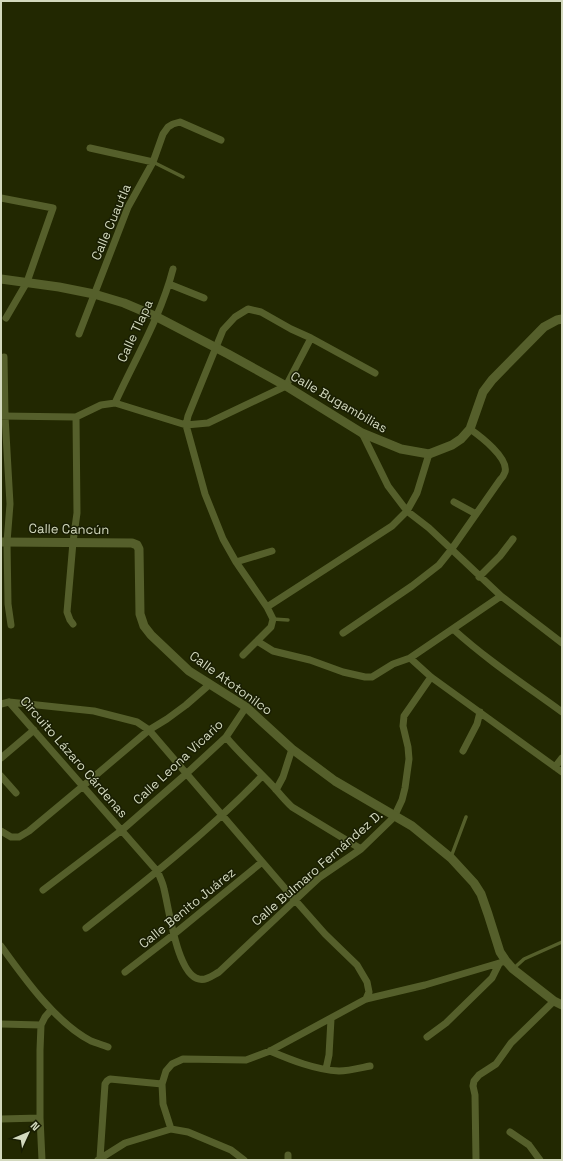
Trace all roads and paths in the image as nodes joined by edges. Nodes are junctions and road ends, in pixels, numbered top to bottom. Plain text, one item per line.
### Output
1 (221, 140) dead end
2 (90, 148) dead end
3 (153, 162) junction
4 (183, 177) dead end
5 (1, 198) edge
6 (173, 269) dead end
7 (1, 279) edge
8 (27, 282) junction
9 (169, 284) junction
10 (94, 294) junction
11 (204, 298) dead end
12 (157, 316) junction
13 (6, 318) dead end
14 (562, 319) edge
15 (79, 334) dead end
16 (311, 338) junction
17 (215, 348) junction
18 (4, 357) dead end
19 (376, 373) dead end
20 (286, 386) junction
21 (115, 403) junction
22 (3, 416) edge
23 (76, 417) junction
24 (186, 425) junction
25 (470, 429) junction
26 (362, 433) junction
27 (429, 454) junction
28 (454, 502) dead end
29 (407, 511) junction
30 (476, 514) junction
31 (513, 539) dead end
32 (4, 542) edge
33 (73, 542) junction
34 (136, 545) joint
35 (451, 550) junction
36 (272, 551) dead end
37 (236, 562) junction
38 (479, 577) junction
39 (502, 596) junction
40 (267, 607) junction
41 (273, 618) junction
42 (288, 620) dead end
43 (73, 624) dead end
44 (11, 625) dead end
45 (453, 629) junction
46 (343, 633) dead end
47 (257, 642) junction
48 (562, 643) edge
49 (243, 655) dead end
50 (410, 658) junction
51 (431, 677) junction
52 (210, 684) junction
53 (5, 703) edge
54 (246, 707) junction
55 (480, 712) junction
56 (562, 712) edge
57 (34, 730) junction
58 (149, 730) junction
59 (226, 737) junction
60 (292, 749) junction
61 (463, 751) dead end
62 (1, 758) edge
63 (562, 758) edge
64 (555, 767) junction
65 (562, 772) edge
66 (186, 774) junction
67 (1, 776) edge
68 (262, 776) junction
69 (83, 786) junction
70 (276, 790) junction
71 (16, 793) dead end
72 (223, 814) junction
73 (394, 817) junction
74 (466, 817) dead end
75 (122, 830) junction
76 (1, 831) edge
77 (361, 849) junction
78 (451, 858) junction
79 (262, 862) junction
80 (158, 872) junction
81 (43, 890) dead end
82 (295, 900) junction
83 (86, 928) dead end
84 (173, 935) junction
85 (562, 942) edge
86 (1, 946) edge
87 (503, 963) junction
88 (513, 969) junction
89 (125, 972) dead end
90 (198, 979) joint
91 (366, 999) junction
92 (560, 1003) edge
93 (51, 1010) junction
94 (331, 1019) junction
95 (1, 1024) edge
96 (41, 1025) junction
97 (427, 1037) dead end
98 (108, 1047) dead end
99 (270, 1051) junction
100 (370, 1066) dead end
101 (326, 1069) junction
102 (162, 1084) junction
103 (40, 1118) junction
104 (1, 1119) edge
105 (171, 1129) junction
106 (510, 1132) dead end
107 (99, 1159) edge
108 (42, 1160) edge
109 (244, 1160) edge
110 (476, 1160) edge
111 (540, 1160) edge

1 - 3 street, Calle Cuautla
2 - 3 street
3 - 4 lane
3 - 10 street, Calle Cuautla
5 - 8 street
6 - 9 street, Calle Tlapa
7 - 8 street, Calle Bugambilias
8 - 10 street, Calle Bugambilias
8 - 13 street
9 - 11 street
9 - 12 street, Calle Tlapa
10 - 12 street, Calle Bugambilias
10 - 15 street, Calle Cuautla
12 - 17 street, Calle Bugambilias
12 - 21 street, Calle Tlapa
14 - 25 street
16 - 17 street
16 - 19 street
16 - 20 street
17 - 20 street, Calle Bugambilias
17 - 24 street
18 - 22 street
20 - 24 street
20 - 26 street, Calle Bugambilias
21 - 23 street
21 - 24 street
22 - 23 street
22 - 32 street
23 - 33 street
24 - 37 street
25 - 27 street
25 - 30 street
26 - 27 street, Calle Bugambilias
26 - 29 street
27 - 29 street
28 - 30 street
29 - 35 street
29 - 40 street
30 - 35 street
31 - 38 street
32 - 33 street, Calle Cancún
32 - 44 street
33 - 34 street, Calle Cancún
33 - 43 street
34 - 52 street, Calle Atotonilco
35 - 38 street
35 - 46 street
36 - 37 street
37 - 40 street
38 - 39 street
39 - 45 street
39 - 48 street
40 - 41 street
41 - 42 lane
41 - 47 street
45 - 50 street
45 - 56 street
47 - 49 street
47 - 50 street
50 - 51 street
51 - 55 street
51 - 73 street
52 - 54 street, Calle Atotonilco
52 - 58 street
53 - 57 street, Circuito Lázaro Cárdenas
53 - 58 street, Circuito Lázaro Cárdenas
54 - 59 street, Calle Leona Vicario
54 - 60 street, Calle Atotonilco
55 - 61 street
55 - 64 street
57 - 62 street
57 - 69 street, Circuito Lázaro Cárdenas
58 - 66 street, Circuito Lázaro Cárdenas
58 - 69 street
59 - 66 street, Calle Leona Vicario
59 - 68 street
60 - 70 street
60 - 73 street, Calle Atotonilco
63 - 64 street
64 - 65 street
66 - 72 street, Circuito Lázaro Cárdenas
66 - 75 street, Calle Leona Vicario
67 - 71 street
68 - 70 street
68 - 72 street
69 - 75 street, Circuito Lázaro Cárdenas
69 - 76 street
70 - 77 street
72 - 79 street, Circuito Lázaro Cárdenas
72 - 80 street
73 - 77 street, Calle Bulmaro Fernández D.
73 - 78 street, Calle Atotonilco
74 - 78 lane
75 - 80 street, Circuito Lázaro Cárdenas
75 - 81 street, Calle Leona Vicario
77 - 82 street, Calle Bulmaro Fernández D.
78 - 87 street, Calle Atotonilco
79 - 82 street, Circuito Lázaro Cárdenas
79 - 84 street, Calle Benito Juárez
80 - 83 street
80 - 84 street, Circuito Lázaro Cárdenas
82 - 90 street, Calle Bulmaro Fernández D.
82 - 91 street, Circuito Lázaro Cárdenas
84 - 89 street, Calle Benito Juárez
84 - 90 street, Circuito Lázaro Cárdenas
85 - 88 lane
86 - 93 street
87 - 88 street, Calle Atotonilco
87 - 91 street
87 - 97 street
88 - 92 street, Calle Atotonilco
91 - 94 street
92 - 110 street
93 - 96 street
93 - 98 street
94 - 99 street
94 - 101 street
95 - 96 street
96 - 103 street
99 - 101 street
99 - 102 street
100 - 101 street
102 - 105 street
102 - 107 street
103 - 104 street
103 - 108 street
105 - 107 street
105 - 109 street
106 - 111 street

